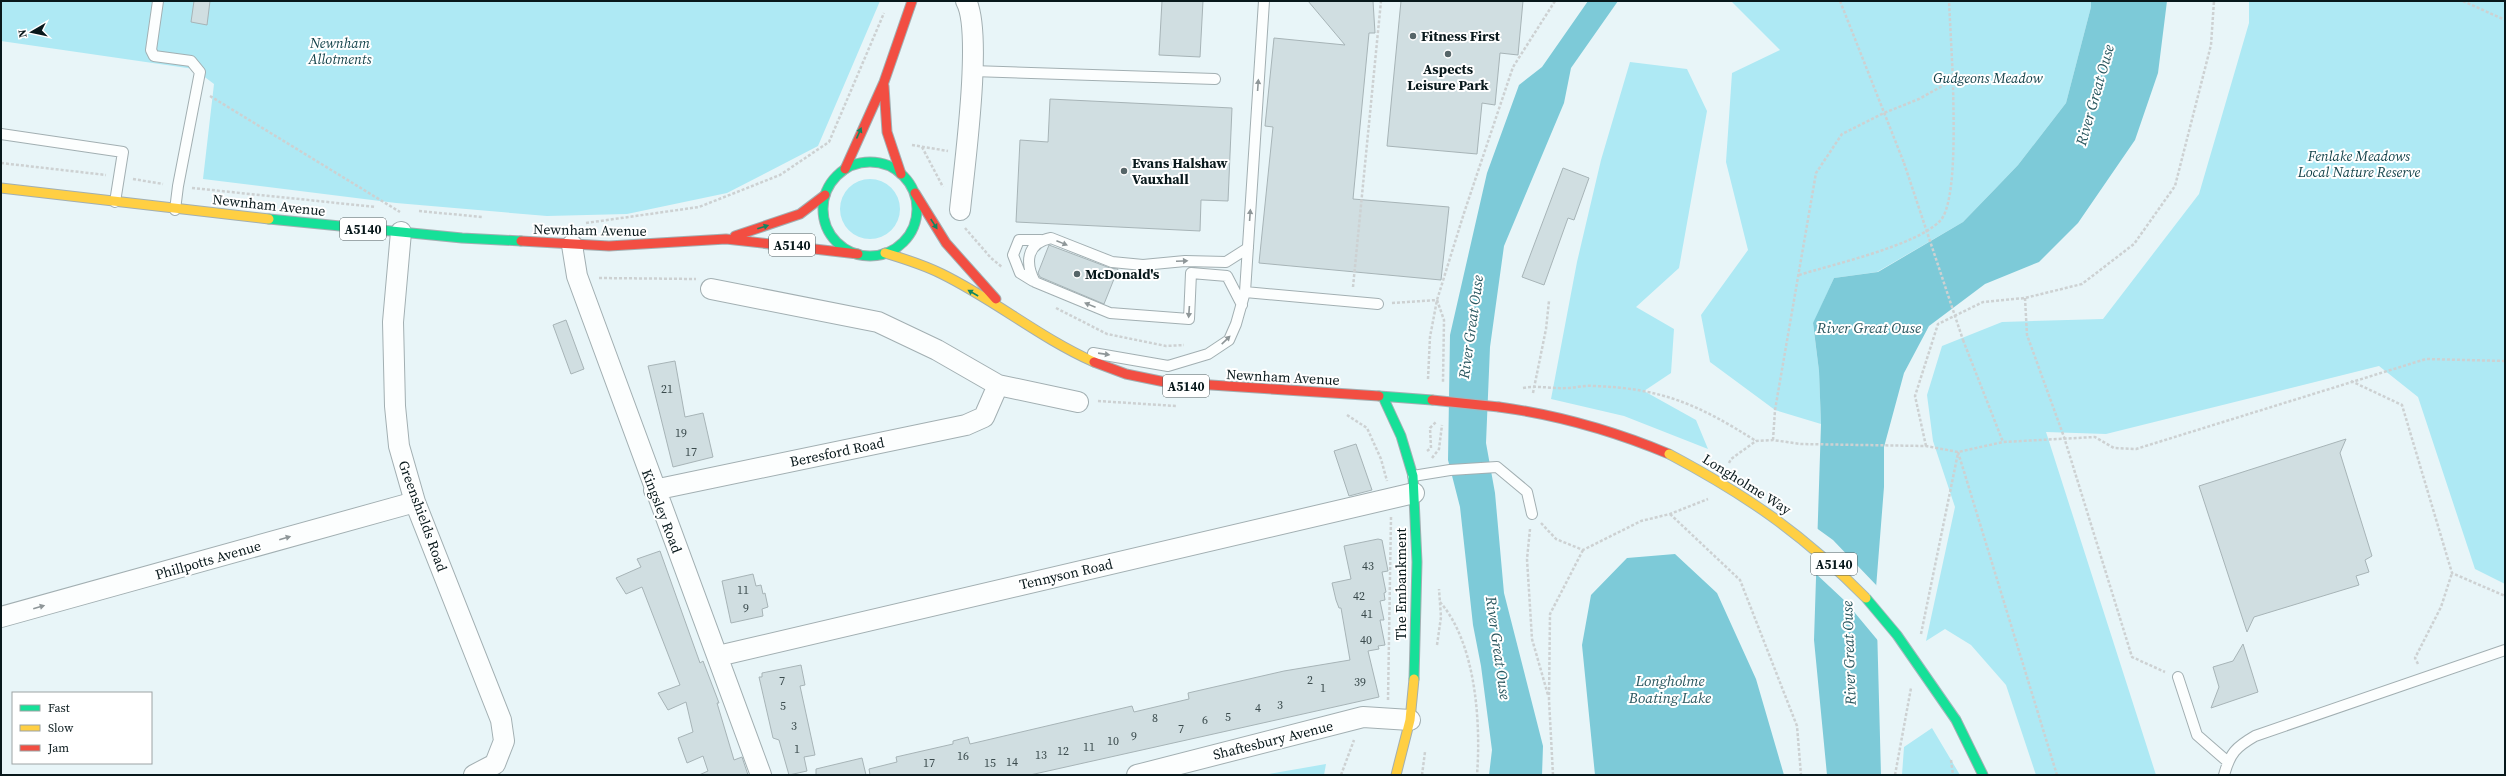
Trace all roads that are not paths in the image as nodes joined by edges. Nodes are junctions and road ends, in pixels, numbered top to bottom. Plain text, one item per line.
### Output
1 (158, 1) edge
2 (912, 1) edge
3 (966, 1) edge
4 (1264, 1) edge
5 (972, 71) junction
6 (1215, 79) dead end
7 (884, 82) junction
8 (1, 134) edge
9 (845, 169) junction
10 (901, 174) junction
11 (1, 188) edge
12 (913, 191) junction
13 (826, 195) junction
14 (115, 202) junction
15 (175, 210) junction
16 (960, 210) dead end
17 (401, 232) junction
18 (726, 239) junction
19 (1041, 240) junction
20 (572, 245) junction
21 (1248, 248) junction
22 (885, 253) junction
23 (858, 254) junction
24 (1035, 282) junction
25 (706, 284) road end
26 (1245, 292) junction
27 (1242, 304) junction
28 (1378, 304) road end
29 (1007, 312) junction
30 (1065, 349) junction
31 (998, 385) junction
32 (1382, 397) junction
33 (1086, 401) road end
34 (1414, 485) junction
35 (654, 490) junction
36 (416, 502) junction
37 (1532, 514) road end
38 (1, 617) edge
39 (2505, 650) edge
40 (718, 656) junction
41 (2178, 677) road end
42 (1410, 720) junction
43 (2228, 762) junction
44 (474, 775) edge
45 (761, 775) edge
46 (1137, 775) edge
47 (1396, 775) edge
48 (1983, 775) edge
49 (2224, 775) edge

1 - 15 lane
2 - 7 main road
3 - 5 street
21 -> 4 lane
5 - 6 lane
5 - 16 street
9 -> 7 main road
7 - 10 main road
8 - 14 lane
9 - 10 main road
9 - 13 main road
10 - 12 main road
11 - 14 main road, Newnham Avenue / A5140
12 - 22 main road
12 -> 29 main road, Newnham Avenue / A5140
18 -> 13 main road, Newnham Avenue / A5140
13 - 23 main road
14 - 15 main road, Newnham Avenue / A5140
15 - 17 main road, Newnham Avenue / A5140
17 - 20 main road, Newnham Avenue / A5140
17 - 36 street, Greenshields Road
18 - 20 main road, Newnham Avenue / A5140
18 - 23 main road, Newnham Avenue / A5140
19 -> 21 lane
19 - 24 lane
19 - 24 lane
20 - 35 street, Kingsley Road
21 - 26 lane
22 - 23 main road
29 -> 22 main road, Newnham Avenue / A5140
27 -> 24 lane
25 - 31 street
26 - 27 lane
26 - 28 lane
30 -> 27 lane
29 - 30 main road, Newnham Avenue / A5140
30 - 32 main road, Newnham Avenue / A5140
31 - 33 street
31 - 35 street, Beresford Road
32 - 34 main road, The Embankment
32 - 48 main road, Longholme Way / A5140, bridge
34 - 37 lane
34 - 40 street, Tennyson Road
34 - 42 main road, The Embankment
35 - 40 street, Kingsley Road
38 -> 36 street, Phillpotts Avenue
36 - 44 street, Greenshields Road
39 - 43 lane
40 - 45 street, Kingsley Road
41 - 43 lane
42 - 46 street, Shaftesbury Avenue
42 - 47 main road, The Embankment
43 - 49 lane

